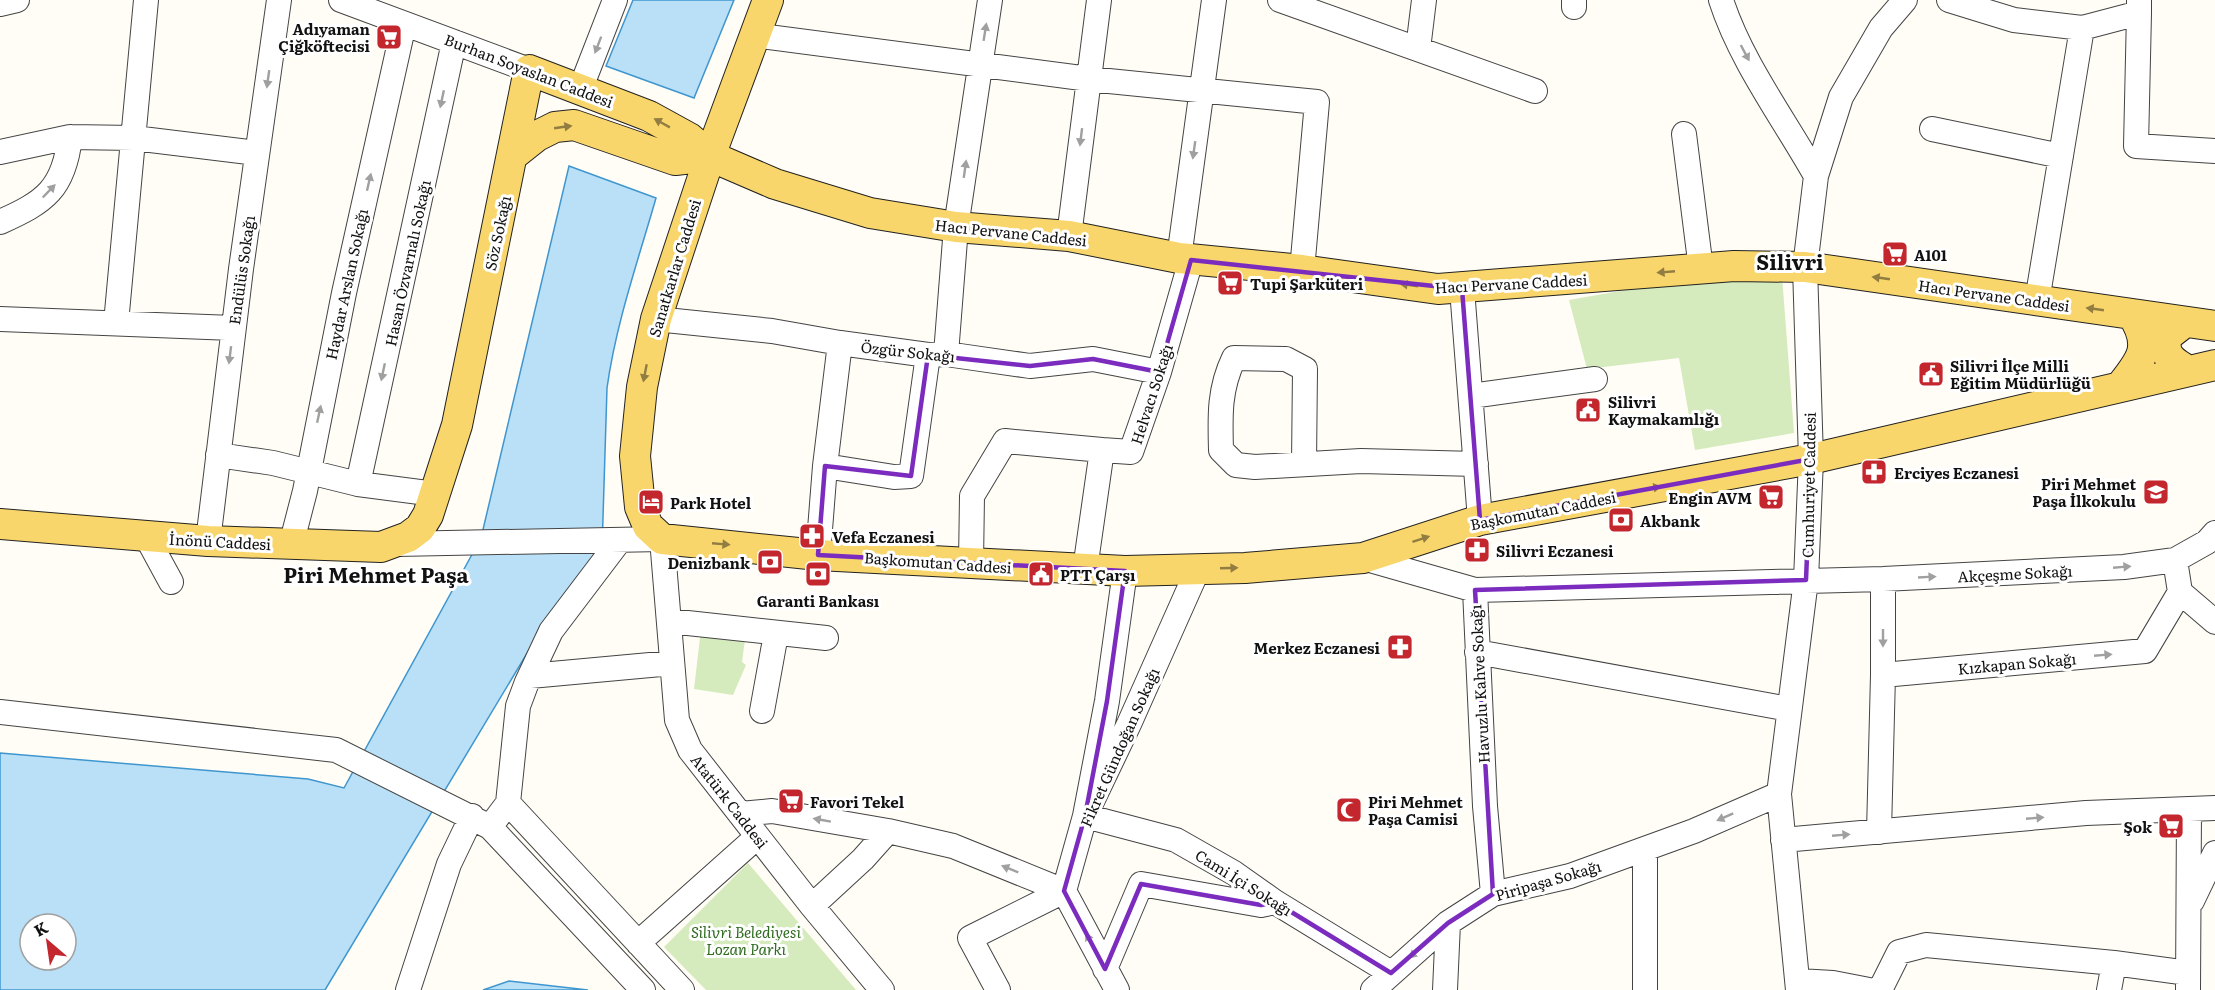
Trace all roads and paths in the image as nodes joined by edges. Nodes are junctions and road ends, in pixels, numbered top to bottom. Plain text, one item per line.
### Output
1 (17, 0) edge
2 (146, 0) edge
3 (279, 0) edge
4 (341, 0) edge
5 (615, 0) edge
6 (768, 0) edge
7 (990, 0) edge
8 (1099, 0) edge
9 (1214, 0) edge
10 (1280, 0) edge
11 (1424, 0) edge
12 (1721, 0) edge
13 (1905, 0) edge
14 (1948, 0) edge
15 (0, 4) edge
16 (2139, 7) edge
17 (404, 24) junction
18 (2082, 28) junction
19 (753, 34) junction
20 (454, 42) junction
21 (1418, 49) junction
22 (980, 64) junction
23 (529, 70) junction
24 (1089, 79) junction
25 (580, 90) junction
26 (1535, 91) dead end
27 (1202, 92) junction
28 (1932, 129) dead end
29 (1684, 134) dead end
30 (70, 136) junction
31 (134, 138) junction
32 (2215, 151) edge
33 (0, 152) edge
34 (257, 153) junction
35 (513, 155) junction
36 (710, 156) junction
37 (2061, 156) junction
38 (1816, 176) junction
39 (0, 222) edge
40 (956, 227) junction
41 (1069, 236) junction
42 (1185, 259) junction
43 (1805, 267) junction
44 (1701, 269) junction
45 (1302, 270) junction
46 (1462, 289) junction
47 (2037, 301) junction
48 (2132, 315) junction
49 (0, 319) edge
50 (656, 319) junction
51 (2184, 322) junction
52 (116, 323) junction
53 (2215, 326) edge
54 (233, 328) junction
55 (840, 343) junction
56 (937, 354) junction
57 (2202, 368) edge
58 (1160, 372) junction
59 (1595, 379) dead end
60 (2120, 387) junction
61 (1471, 396) junction
62 (1102, 450) junction
63 (218, 455) junction
64 (1812, 459) junction
65 (1304, 464) junction
66 (1476, 464) junction
67 (825, 466) junction
68 (307, 471) junction
69 (358, 484) junction
70 (431, 504) junction
71 (1480, 520) junction
72 (0, 525) edge
73 (2215, 533) edge
74 (146, 536) junction
75 (615, 540) junction
76 (662, 540) junction
77 (208, 541) junction
78 (396, 544) junction
79 (291, 545) junction
80 (818, 555) junction
81 (1363, 558) junction
82 (2175, 560) junction
83 (971, 563) junction
84 (1084, 569) junction
85 (1198, 569) junction
86 (1125, 571) junction
87 (1883, 579) junction
88 (1806, 580) junction
89 (171, 582) dead end
90 (1475, 590) junction
91 (2180, 591) junction
92 (669, 621) junction
93 (2215, 622) edge
94 (776, 634) junction
95 (826, 638) dead end
96 (1477, 652) junction
97 (672, 663) junction
98 (1883, 675) junction
99 (530, 676) junction
100 (1789, 709) junction
101 (0, 711) edge
102 (762, 711) dead end
103 (1779, 794) junction
104 (508, 803) junction
105 (2215, 808) edge
106 (2189, 809) junction
107 (740, 814) junction
108 (1085, 816) junction
109 (472, 817) junction
110 (888, 831) junction
111 (1879, 832) junction
112 (757, 837) junction
113 (1783, 840) junction
114 (1645, 849) junction
115 (2215, 853) edge
116 (1064, 891) junction
117 (1493, 894) junction
118 (1275, 902) junction
119 (812, 906) junction
120 (2189, 908) junction
121 (1448, 923) junction
122 (638, 943) junction
123 (2114, 963) junction
124 (1105, 969) junction
125 (1391, 973) junction
126 (2188, 981) edge
127 (1798, 985) edge
128 (408, 990) edge
129 (643, 990) edge
130 (682, 990) edge
131 (882, 990) edge
132 (998, 990) edge
133 (1117, 990) edge
134 (1373, 990) edge
135 (1445, 990) edge
136 (1646, 990) edge
137 (1869, 990) edge
138 (1880, 990) edge
139 (2109, 990) edge

1 - 15 street
2 - 31 street
3 -> 34 street, Endülüs Sokağı
4 - 17 street, Burhan Soyaslan Caddesi
5 -> 25 street
6 - 19 main road, Sanatkarlar Caddesi
22 -> 7 street
8 - 24 street
9 - 27 street, Helvacı Sokağı
10 - 21 street
11 - 21 street
12 -> 38 street
13 - 38 street, Cumhuriyet Caddesi
14 - 18 street
16 - 18 street
16 - 32 street
17 - 20 street, Burhan Soyaslan Caddesi
68 -> 17 street, Haydar Arslan Sokağı
18 - 37 street
19 - 22 street
19 - 36 main road, Sanatkarlar Caddesi
20 - 23 street, Burhan Soyaslan Caddesi
20 -> 69 street, Hasan Özvarnalı Sokağı
21 - 26 street
22 - 24 street
40 -> 22 street
23 - 25 main road, Burhan Soyaslan Caddesi
23 - 35 main road, Söz Sokağı
24 - 27 street
24 -> 41 street
36 -> 25 main road, Burhan Soyaslan Caddesi
27 -> 42 street, Helvacı Sokağı
27 - 45 street
28 - 37 street
29 - 44 street
30 - 31 street
30 - 33 street
39 -> 30 street
31 - 34 street
31 - 52 street
34 - 54 street, Endülüs Sokağı
35 -> 36 main road
35 - 70 main road, Söz Sokağı
36 - 40 main road, Hacı Pervane Caddesi
36 - 50 main road, Sanatkarlar Caddesi
37 - 47 street
38 - 43 street, Cumhuriyet Caddesi
40 - 41 main road, Hacı Pervane Caddesi
40 - 56 street
41 - 42 main road, Hacı Pervane Caddesi
42 - 45 main road, Hacı Pervane Caddesi
42 - 58 street, Helvacı Sokağı
43 - 44 main road, Hacı Pervane Caddesi
47 -> 43 main road, Hacı Pervane Caddesi
43 - 64 street, Cumhuriyet Caddesi
44 -> 46 main road, Hacı Pervane Caddesi
46 -> 45 main road, Hacı Pervane Caddesi
46 - 61 street
48 -> 47 main road, Hacı Pervane Caddesi
48 - 51 main road, Hacı Pervane Caddesi
48 - 60 main road
49 - 52 street
50 - 55 street, Özgür Sokağı
50 -> 76 main road, Sanatkarlar Caddesi
51 - 53 main road, Hacı Pervane Caddesi
51 - 57 main road
52 - 54 street
54 -> 63 street, Endülüs Sokağı
55 - 56 street, Özgür Sokağı
55 - 67 street
56 - 58 street, Özgür Sokağı
56 - 67 street
57 - 60 main road, Başkomutan Caddesi
58 - 62 street, Helvacı Sokağı
59 - 61 street
60 - 64 main road, Başkomutan Caddesi
61 - 66 street
62 - 83 street
62 - 84 street
63 - 68 street
63 - 77 street, Endülüs Sokağı
71 -> 64 main road, Başkomutan Caddesi
64 - 88 street, Cumhuriyet Caddesi
65 - 65 street
65 - 66 street
66 - 71 street
67 - 80 street
68 - 69 street
68 - 79 street, Haydar Arslan Sokağı
69 - 70 street
70 - 78 main road, İnönü Caddesi
81 -> 71 main road, Başkomutan Caddesi
72 - 74 main road, İnönü Caddesi
73 - 82 street, Akçeşme Sokağı
74 - 77 main road, İnönü Caddesi
74 - 89 street
75 - 76 street, Başkomutan Caddesi
75 - 78 street, Başkomutan Caddesi
75 - 99 street
76 -> 80 main road, Başkomutan Caddesi
76 - 92 street, Atatürk Caddesi
77 - 79 main road, İnönü Caddesi
78 - 79 main road, İnönü Caddesi
80 - 83 main road, Başkomutan Caddesi
85 -> 81 main road, Başkomutan Caddesi
81 - 90 street, Havuzlu Kahve Sokağı
87 -> 82 street, Akçeşme Sokağı
82 - 91 street
83 - 84 main road, Başkomutan Caddesi
84 - 86 main road, Başkomutan Caddesi
85 - 86 main road, Başkomutan Caddesi
85 - 108 street, Fikret Gündoğan Sokağı
86 - 108 street
87 - 88 street, Akçeşme Sokağı
87 -> 98 street
88 - 90 street, Akçeşme Sokağı
88 - 100 street, Cumhuriyet Caddesi
90 - 96 street, Havuzlu Kahve Sokağı
91 - 93 street
98 -> 91 street, Kızkapan Sokağı
92 - 94 street
92 - 97 street, Atatürk Caddesi
94 - 95 street
94 - 102 street
96 - 100 street
96 - 117 street, Havuzlu Kahve Sokağı
97 - 99 street
97 - 107 street, Atatürk Caddesi
98 - 111 street
99 - 104 street
100 - 103 street, Cumhuriyet Caddesi
101 - 109 street
103 - 113 street, Cumhuriyet Caddesi
103 -> 114 street, Piripaşa Sokağı
104 - 109 street
104 - 122 street
105 - 106 street
111 -> 106 street
106 - 120 street
110 -> 107 street
107 - 112 street, Atatürk Caddesi
108 - 116 street, Fikret Gündoğan Sokağı
108 - 118 street, Cami İçi Sokağı
109 - 128 street
109 - 129 street
116 -> 110 street
110 - 119 street
113 -> 111 street
112 - 119 street, Atatürk Caddesi
112 - 122 street
113 - 127 street, Cumhuriyet Caddesi
114 - 117 street, Piripaşa Sokağı
114 - 136 street
115 - 120 street
124 -> 116 street
116 - 132 street
117 - 121 street, Piripaşa Sokağı
118 - 124 street
118 - 125 street, Cami İçi Sokağı
119 - 131 street, Atatürk Caddesi
120 - 126 street
121 -> 125 street, Piripaşa Sokağı
121 - 135 street
122 - 130 street
123 - 126 street
123 - 138 street
123 - 139 street
124 - 133 street
125 - 134 street, Piripaşa Sokağı
127 - 137 street

